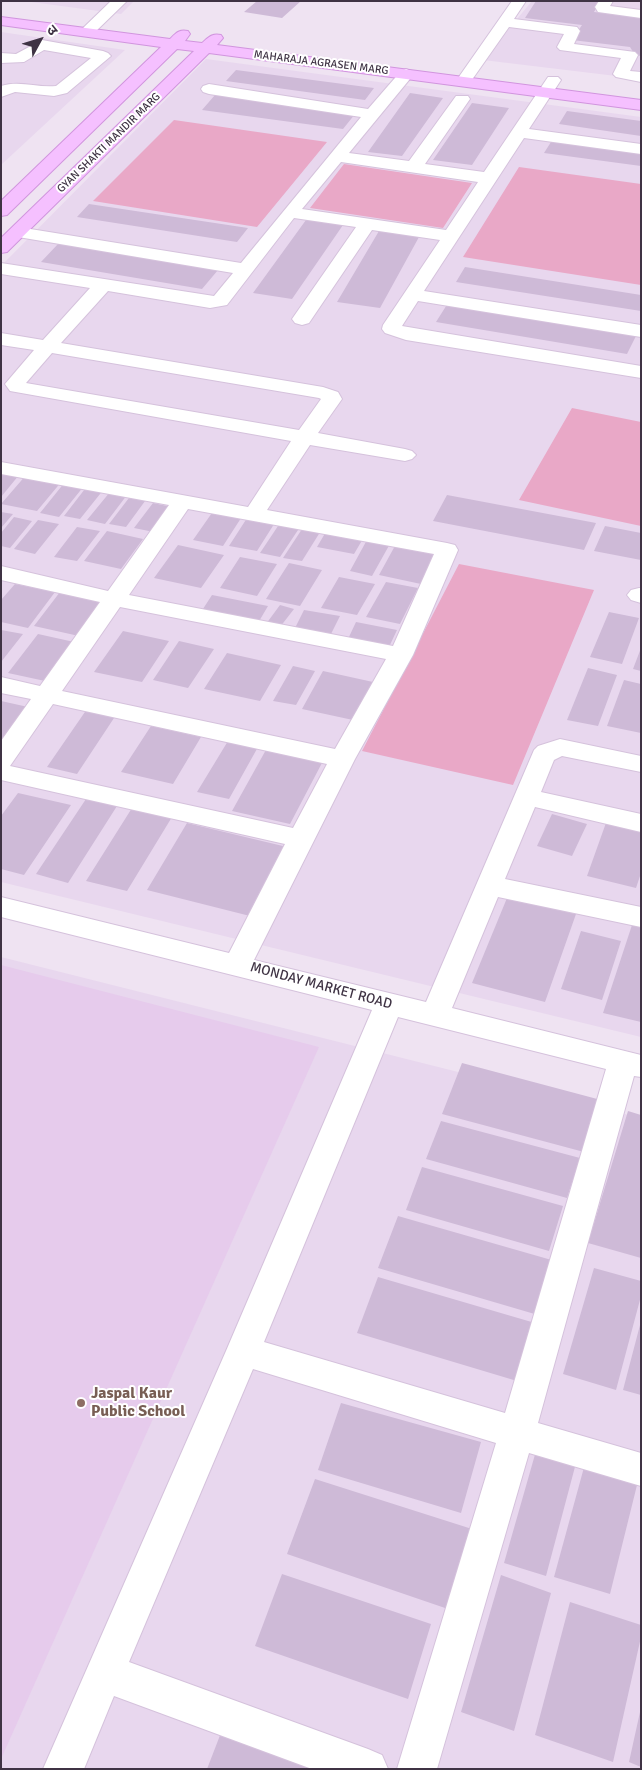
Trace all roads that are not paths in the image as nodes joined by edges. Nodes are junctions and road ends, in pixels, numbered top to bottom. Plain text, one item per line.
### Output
1 (120, 1) edge
2 (518, 1) edge
3 (606, 1) edge
4 (1, 8) edge
5 (641, 14) edge
6 (1, 21) edge
7 (100, 21) junction
8 (504, 22) junction
9 (87, 32) junction
10 (179, 38) junction
11 (212, 42) junction
12 (1, 58) edge
13 (406, 74) junction
14 (468, 75) junction
15 (641, 77) edge
16 (549, 86) junction
17 (209, 89) dead end
18 (641, 91) edge
19 (1, 92) edge
20 (462, 99) dead end
21 (641, 105) edge
22 (372, 114) junction
23 (519, 132) junction
24 (641, 149) edge
25 (337, 156) junction
26 (414, 167) junction
27 (489, 178) junction
28 (1, 211) edge
29 (290, 212) junction
30 (368, 223) junction
31 (18, 232) junction
32 (451, 236) junction
33 (1, 248) edge
34 (1, 268) edge
35 (245, 269) junction
36 (103, 285) junction
37 (413, 294) junction
38 (302, 319) dead end
39 (1, 339) edge
40 (48, 347) junction
41 (637, 353) edge
42 (304, 438) junction
43 (405, 455) dead end
44 (1, 468) edge
45 (183, 501) junction
46 (254, 514) junction
47 (1, 573) edge
48 (115, 599) junction
49 (401, 655) junction
50 (1, 685) edge
51 (48, 695) junction
52 (342, 759) junction
53 (1, 760) edge
54 (641, 764) edge
55 (1, 772) edge
56 (527, 797) junction
57 (641, 823) edge
58 (301, 839) junction
59 (490, 886) junction
60 (1, 907) edge
61 (641, 917) edge
62 (237, 965) junction
63 (389, 1004) junction
64 (435, 1015) junction
65 (632, 1064) edge
66 (243, 1351) junction
67 (517, 1433) junction
68 (641, 1470) edge
69 (104, 1673) junction
70 (63, 1769) edge
71 (368, 1769) edge
72 (418, 1769) edge

1 - 7 street
2 - 8 street
3 - 5 street
4 - 7 street, MAHARAJA AGRASEN MARG
6 - 9 street, MAHARAJA AGRASEN MARG
7 - 9 street
7 - 10 street, MAHARAJA AGRASEN MARG
8 - 14 street
8 - 15 street
9 - 10 street, MAHARAJA AGRASEN MARG
10 - 11 street, MAHARAJA AGRASEN MARG
10 - 28 street, GYAN SHAKTI MANDIR MARG
11 - 13 street, MAHARAJA AGRASEN MARG
11 - 14 street, MAHARAJA AGRASEN MARG
11 - 31 street, GYAN SHAKTI MANDIR MARG
12 - 19 street
13 - 14 street, MAHARAJA AGRASEN MARG
13 - 22 street
14 - 16 street, MAHARAJA AGRASEN MARG
16 - 18 street, MAHARAJA AGRASEN MARG
16 - 21 street, MAHARAJA AGRASEN MARG
16 - 23 street
17 - 22 street
20 - 26 street
22 - 25 street
23 - 24 street
23 - 27 street
25 - 26 street
25 - 29 street
26 - 27 street
27 - 32 street
29 - 30 street
29 - 35 street
30 - 32 street
30 - 38 street
31 - 33 street, GYAN SHAKTI MANDIR MARG
31 - 35 street
32 - 37 street
34 - 36 street
35 - 36 street
36 - 40 street
37 - 41 street
37 - 41 street
39 - 40 street
40 - 42 street
40 - 42 street
42 - 43 street
42 - 46 street
44 - 45 street
45 - 46 street
45 - 48 street
46 - 49 street
47 - 48 street
48 - 49 street
48 - 51 street
49 - 52 street
50 - 51 street
51 - 52 street
51 - 53 street
52 - 58 street
54 - 56 street
55 - 58 street
56 - 57 street
56 - 59 street
58 - 62 street
59 - 61 street
59 - 64 street
60 - 62 street, MONDAY MARKET ROAD
62 - 63 street, MONDAY MARKET ROAD
63 - 64 street, MONDAY MARKET ROAD
63 - 66 street
64 - 65 street, MONDAY MARKET ROAD
65 - 67 street
66 - 67 street
66 - 69 street
67 - 68 street
67 - 72 street
69 - 70 street
69 - 71 street

